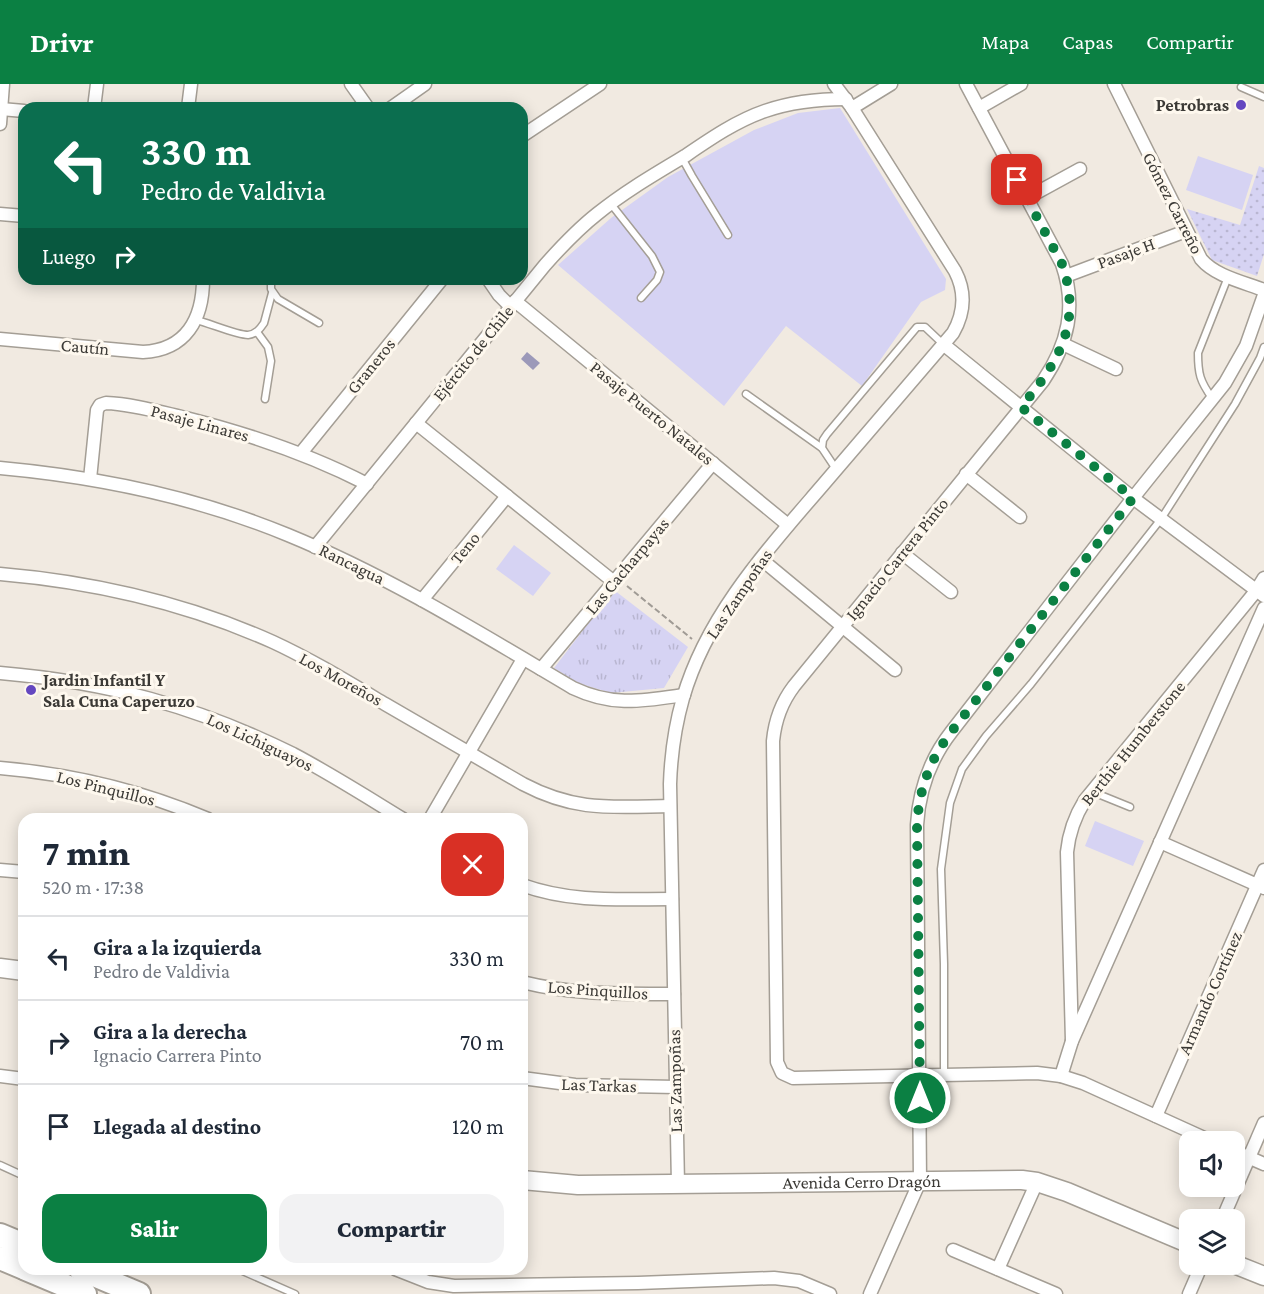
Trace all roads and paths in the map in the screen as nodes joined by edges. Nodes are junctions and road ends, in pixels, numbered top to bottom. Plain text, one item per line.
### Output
1 (3, 84) edge
2 (97, 84) edge
3 (191, 84) edge
4 (351, 84) edge
5 (425, 84) edge
6 (600, 84) edge
7 (834, 84) edge
8 (891, 84) edge
9 (966, 84) edge
10 (1021, 84) edge
11 (1114, 84) edge
12 (1241, 87) dead end
13 (1264, 96) edge
14 (95, 102) edge
15 (189, 102) edge
16 (364, 102) edge
17 (400, 102) edge
18 (849, 104) junction
19 (979, 108) junction
20 (1, 109) edge
21 (18, 110) edge
22 (0, 124) edge
23 (528, 132) edge
24 (682, 157) junction
25 (1080, 169) dead end
26 (1027, 198) junction
27 (610, 204) junction
28 (0, 214) edge
29 (18, 216) edge
30 (1186, 231) junction
31 (728, 236) dead end
32 (1066, 276) junction
33 (1228, 276) junction
34 (203, 285) edge
35 (270, 285) edge
36 (437, 285) edge
37 (492, 285) edge
38 (1264, 290) edge
39 (272, 293) junction
40 (1264, 295) edge
41 (641, 298) dead end
42 (513, 304) junction
43 (196, 320) junction
44 (319, 323) dead end
45 (257, 332) junction
46 (0, 339) edge
47 (943, 344) junction
48 (1063, 344) junction
49 (1264, 347) edge
50 (1116, 369) dead end
51 (746, 394) dead end
52 (265, 399) dead end
53 (1213, 400) junction
54 (1021, 407) junction
55 (416, 423) junction
56 (822, 448) junction
57 (301, 453) junction
58 (713, 463) junction
59 (0, 468) edge
60 (836, 470) junction
61 (966, 474) junction
62 (90, 479) junction
63 (367, 484) junction
64 (507, 496) junction
65 (1133, 498) junction
66 (1020, 517) dead end
67 (1161, 519) junction
68 (788, 525) junction
69 (315, 547) junction
70 (902, 553) junction
71 (761, 559) junction
72 (0, 574) edge
73 (1264, 578) edge
74 (616, 580) junction
75 (951, 592) dead end
76 (1260, 594) edge
77 (422, 600) junction
78 (1264, 608) edge
79 (842, 627) junction
80 (703, 648) junction
81 (522, 659) junction
82 (541, 669) junction
83 (895, 670) dead end
84 (0, 673) edge
85 (684, 695) junction
86 (468, 752) junction
87 (0, 768) edge
88 (1092, 791) junction
89 (670, 806) junction
90 (1130, 807) dead end
91 (192, 813) edge
92 (393, 813) edge
93 (433, 813) edge
94 (1160, 842) junction
95 (0, 870) edge
96 (1264, 870) edge
97 (18, 872) edge
98 (1261, 886) edge
99 (528, 887) edge
100 (672, 899) junction
101 (0, 968) edge
102 (18, 970) edge
103 (528, 983) edge
104 (674, 994) junction
105 (1072, 1041) junction
106 (0, 1076) edge
107 (919, 1076) junction
108 (944, 1076) junction
109 (1061, 1076) junction
110 (18, 1078) edge
111 (528, 1079) edge
112 (676, 1087) junction
113 (1156, 1116) junction
114 (1264, 1123) edge
115 (1189, 1131) edge
116 (1245, 1155) edge
117 (1249, 1157) junction
118 (1264, 1164) edge
119 (0, 1166) edge
120 (18, 1174) edge
121 (920, 1180) junction
122 (528, 1181) edge
123 (1037, 1182) junction
124 (678, 1184) junction
125 (1227, 1209) edge
126 (0, 1235) edge
127 (1179, 1239) edge
128 (18, 1242) edge
129 (953, 1250) dead end
130 (0, 1258) edge
131 (18, 1266) edge
132 (1245, 1268) edge
133 (998, 1269) junction
134 (39, 1275) edge
135 (94, 1275) edge
136 (252, 1275) edge
137 (410, 1275) edge
138 (1198, 1275) edge
139 (1264, 1276) edge
140 (638, 1289) edge
141 (85, 1294) edge
142 (139, 1294) edge
143 (295, 1294) edge
144 (830, 1294) edge
145 (870, 1294) edge
146 (1056, 1294) edge
147 (1190, 1294) edge

1 - 20 street
2 - 14 street
3 - 15 street
4 - 16 street
5 - 17 street
6 - 23 street
7 - 18 street, Las Zampoñas
8 - 18 street, Ejército de Chile
9 - 19 street, Ignacio Carrera Pinto
10 - 19 street
11 - 30 street, Gómez Carreño
12 - 13 lane
18 - 24 street, Ejército de Chile
18 - 47 street, Las Zampoñas
19 - 26 street, Ignacio Carrera Pinto
20 - 21 street
20 - 22 street
24 - 27 street, Ejército de Chile
24 - 31 lane
25 - 26 street
26 - 32 street, Ignacio Carrera Pinto
27 - 41 lane
27 - 42 street, Ejército de Chile
28 - 29 street
30 - 32 street, Pasaje H
30 - 33 street, Gómez Carreño
32 - 48 street, Ignacio Carrera Pinto
33 - 38 street, Gómez Carreño
33 - 53 lane
34 - 43 street
35 - 39 lane
36 - 57 street, Graneros
37 - 42 street, Pasaje Puerto Natales
39 - 44 lane
39 - 45 lane
40 - 53 street
42 - 55 street, Ejército de Chile
42 - 58 street, Pasaje Puerto Natales
43 - 45 lane
43 - 46 street, Cautín
45 - 52 lane
47 - 54 street
47 - 56 lane
47 - 60 street, Las Zampoñas
48 - 50 street
48 - 54 street, Ignacio Carrera Pinto
49 - 67 lane
51 - 56 lane
53 - 65 street
54 - 61 street, Ignacio Carrera Pinto
54 - 65 street
55 - 63 street, Ejército de Chile
55 - 64 street
56 - 60 lane
57 - 62 street, Pasaje Linares
57 - 63 street, Pasaje Linares
58 - 68 street, Pasaje Puerto Natales
58 - 74 street, Las Cacharpayas
59 - 62 street, Rancagua
60 - 68 street, Las Zampoñas
61 - 66 street
61 - 70 street, Ignacio Carrera Pinto
62 - 69 street, Rancagua
63 - 69 street, Ejército de Chile
64 - 74 street
64 - 77 street, Teno
65 - 67 street
65 - 107 street
67 - 76 street
67 - 108 lane
68 - 71 street, Las Zampoñas
69 - 77 street, Rancagua
70 - 75 street
70 - 79 street, Ignacio Carrera Pinto
71 - 79 street
71 - 80 street, Las Zampoñas
72 - 86 street, Los Moreños
73 - 76 street, Berthie Humberstone
74 - 80 path
74 - 82 street, Las Cacharpayas
76 - 88 street, Berthie Humberstone
77 - 81 street, Rancagua
78 - 94 street, Berthie Humberstone
79 - 83 street
79 - 107 street, Ignacio Carrera Pinto
80 - 85 street, Las Zampoñas
81 - 82 street, Rancagua
81 - 86 street
82 - 85 street, Rancagua
84 - 92 street, Los Lichiguayos
85 - 89 street, Las Zampoñas
86 - 89 street, Los Moreños
86 - 93 street
87 - 91 street, Los Pinquillos
88 - 90 lane
88 - 105 street, Berthie Humberstone
89 - 100 street, Las Zampoñas
94 - 98 street
94 - 105 street, Berthie Humberstone
95 - 97 street
96 - 98 street, Armando Cortínez
98 - 113 street, Armando Cortínez
99 - 100 street
100 - 104 street, Las Zampoñas
101 - 102 street
103 - 104 street, Los Pinquillos
104 - 112 street, Las Zampoñas
105 - 109 street, Berthie Humberstone
106 - 110 street
107 - 108 street
107 - 121 street
108 - 109 street
109 - 113 street
111 - 112 street, Las Tarkas
112 - 124 street, Las Zampoñas
113 - 115 street
114 - 117 street
116 - 117 street
117 - 118 street
117 - 125 street
119 - 120 lane
121 - 123 street, Avenida Cerro Dragón
121 - 124 street, Avenida Cerro Dragón
121 - 145 street
122 - 124 street, Avenida Cerro Dragón
123 - 127 street, Avenida Cerro Dragón
123 - 133 street
126 - 128 highway
129 - 133 street
130 - 131 highway
132 - 139 street
133 - 146 street
134 - 141 highway
135 - 142 highway
136 - 143 lane
137 - 140 street
138 - 147 street
140 - 144 street

